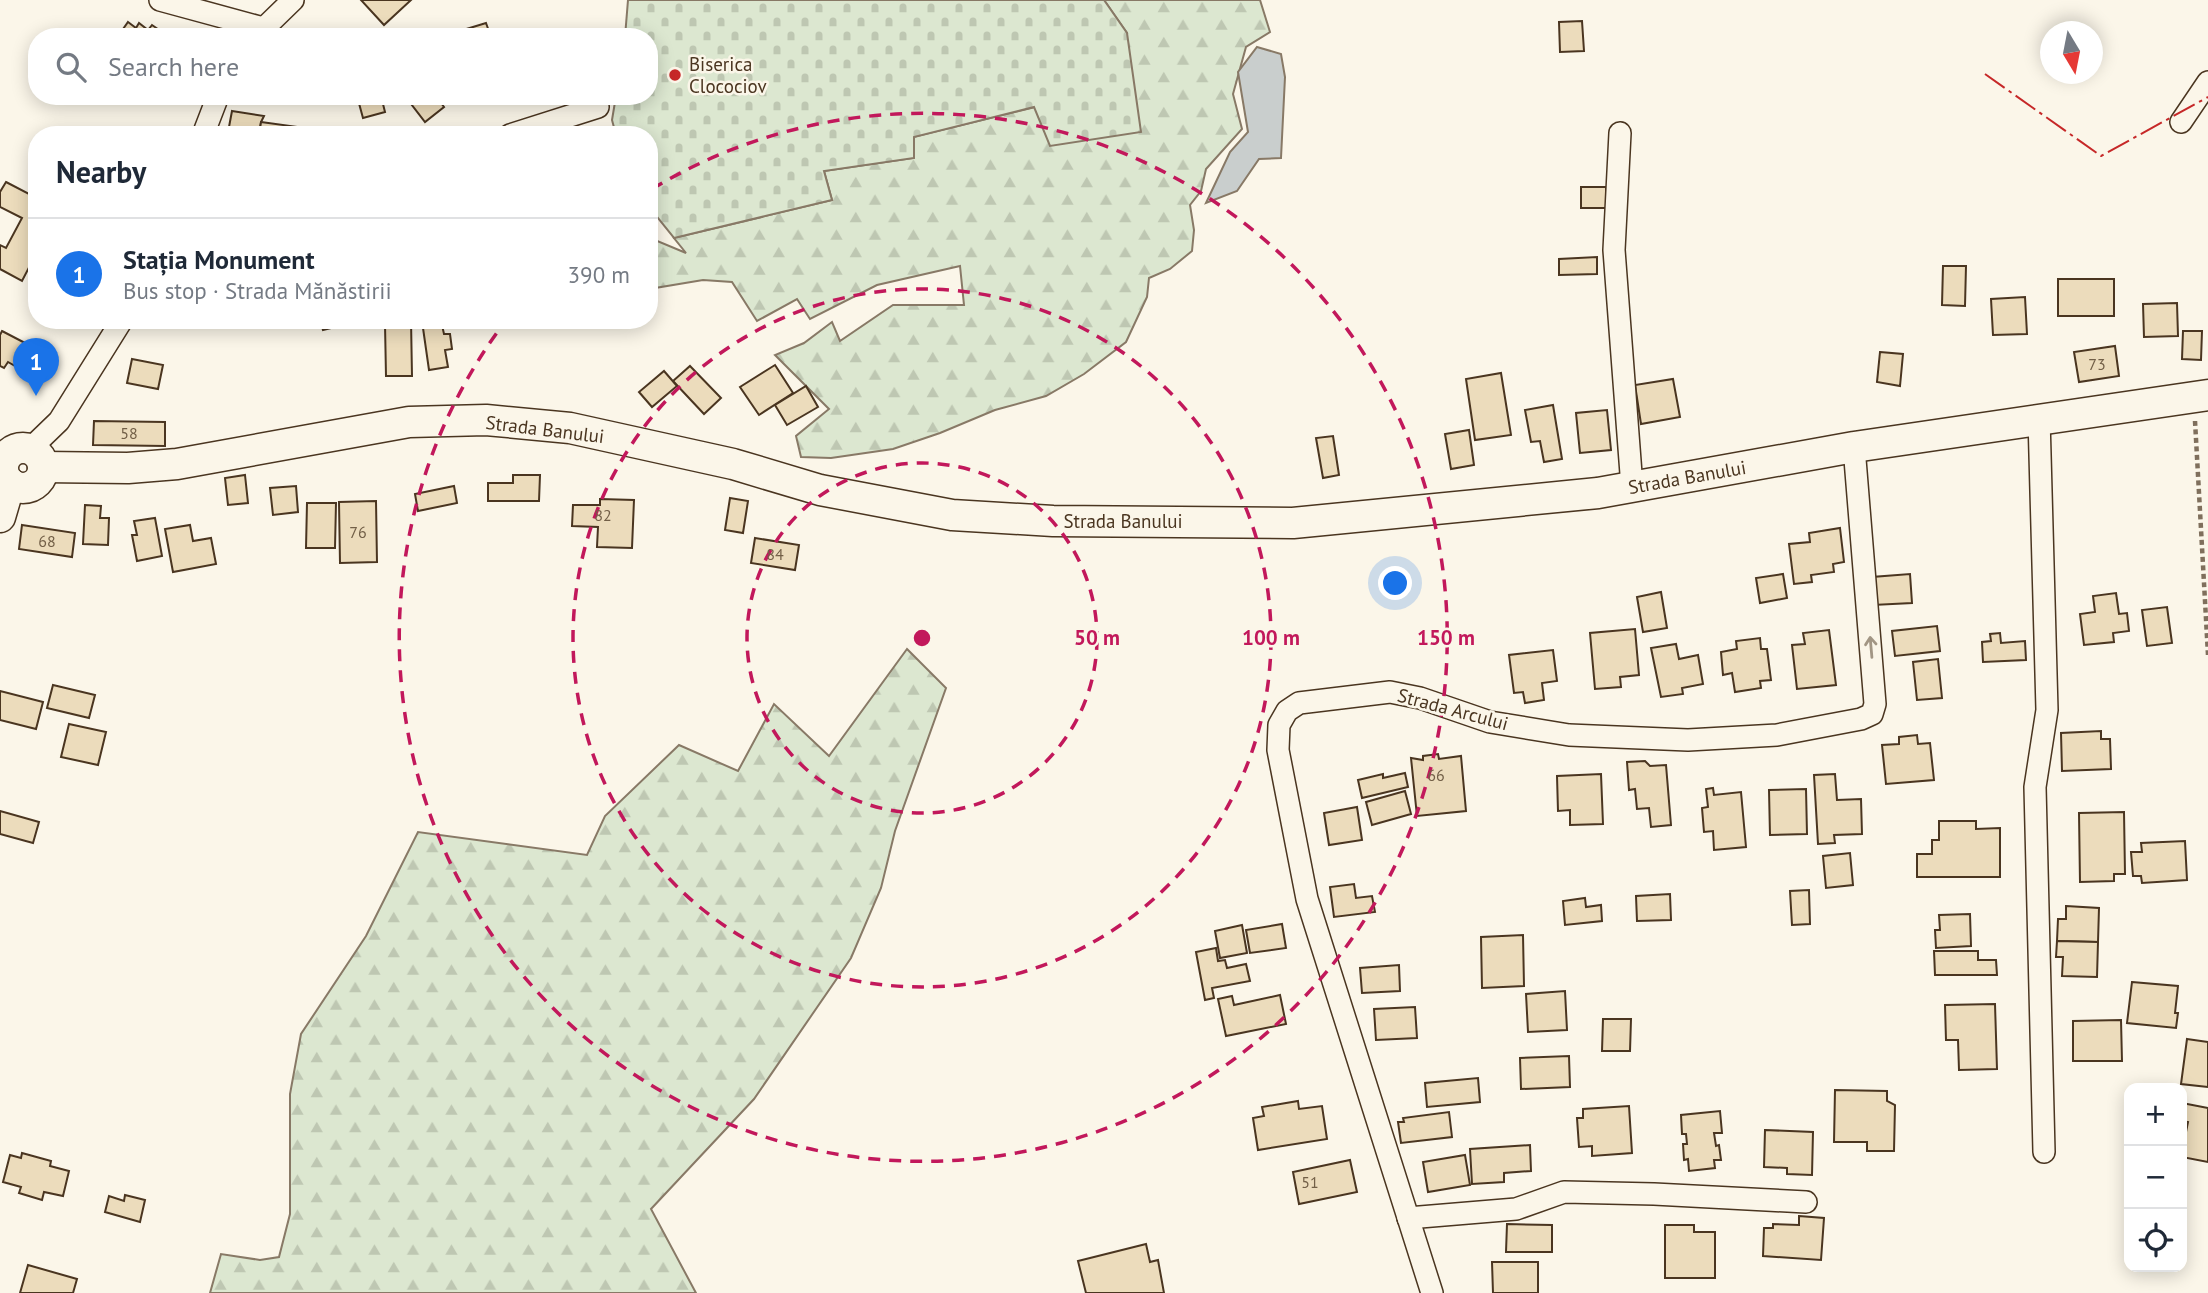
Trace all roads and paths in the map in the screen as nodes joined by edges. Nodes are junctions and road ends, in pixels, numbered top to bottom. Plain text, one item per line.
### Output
1 (160, 0) edge
2 (293, 0) edge
3 (247, 28) edge
4 (263, 28) edge
5 (2208, 82) edge
6 (215, 105) edge
7 (598, 107) dead end
8 (2181, 122) dead end
9 (206, 126) edge
10 (538, 126) edge
11 (1620, 133) dead end
12 (116, 329) edge
13 (2201, 396) edge
14 (2039, 418) junction
15 (1854, 447) junction
16 (18, 464) edge
17 (1632, 487) junction
18 (0, 517) edge
19 (2208, 655) edge
20 (2044, 1152) dead end
21 (1806, 1202) dead end
22 (1408, 1218) junction
23 (1432, 1293) edge

1 - 3 street
2 - 4 street
5 - 8 street
6 - 9 street
7 - 10 street
11 - 17 street
12 - 16 street
13 - 14 street, Strada Banului
13 - 19 path
14 - 15 street, Strada Banului
14 - 20 street
15 - 17 street, Strada Banului
22 -> 15 street, Strada Arcului
16 - 17 street, Strada Banului
16 - 18 street
21 - 22 street
22 - 23 street, Strada Arcului

